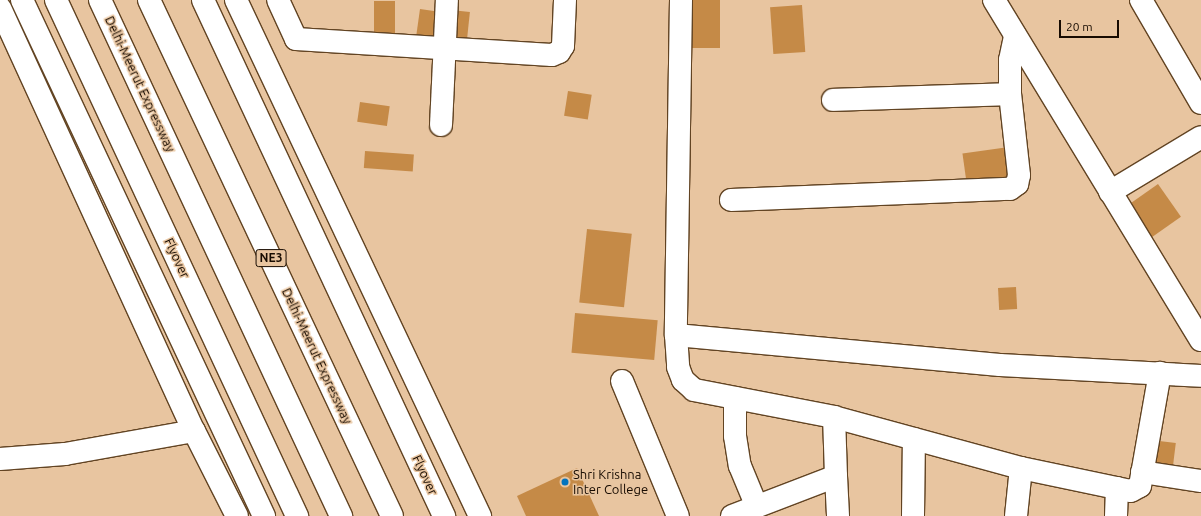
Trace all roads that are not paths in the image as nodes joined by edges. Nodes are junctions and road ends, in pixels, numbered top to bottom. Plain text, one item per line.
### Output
1 (22, 0) edge
2 (56, 0) edge
3 (100, 0) edge
4 (149, 0) edge
5 (203, 0) edge
6 (236, 0) edge
7 (278, 0) edge
8 (447, 0) edge
9 (565, 0) edge
10 (681, 0) edge
11 (994, 0) edge
12 (1141, 0) edge
13 (0, 8) edge
14 (1015, 36) junction
15 (445, 46) junction
16 (1010, 94) junction
17 (833, 100) dead end
18 (1201, 103) edge
19 (441, 125) dead end
20 (1201, 137) edge
21 (1110, 192) junction
22 (731, 200) dead end
23 (676, 335) junction
24 (1201, 340) edge
25 (1160, 373) junction
26 (1201, 376) edge
27 (622, 381) dead end
28 (735, 398) junction
29 (834, 417) junction
30 (194, 431) junction
31 (914, 439) junction
32 (0, 459) edge
33 (1021, 468) junction
34 (1142, 472) junction
35 (836, 476) junction
36 (1201, 481) edge
37 (1117, 488) junction
38 (756, 507) junction
39 (237, 516) edge
40 (264, 516) edge
41 (297, 516) edge
42 (341, 516) edge
43 (392, 516) edge
44 (444, 516) edge
45 (480, 516) edge
46 (678, 516) edge
47 (732, 516) edge
48 (838, 516) edge
49 (913, 516) edge
50 (1016, 516) edge
51 (1116, 516) edge

1 - 40 main road
2 - 41 main road, Flyover
3 - 42 main road, Delhi-Meerut Expressway
4 - 43 main road, Delhi-Meerut Expressway / NE3
5 - 44 main road, Flyover
6 - 45 main road
7 - 15 main road
8 - 15 main road
9 - 15 main road
10 - 23 main road
11 - 14 main road
12 - 18 main road
13 - 30 main road
14 - 16 main road
14 - 21 main road
15 - 19 main road
16 - 17 main road
16 - 22 main road
20 - 21 main road
21 - 24 main road
23 - 25 main road
23 - 28 main road
25 - 26 main road
25 - 34 main road
27 - 46 main road
28 - 29 main road
28 - 38 main road
29 - 31 main road
29 - 35 main road
30 - 32 main road
30 - 39 main road
31 - 33 main road
31 - 49 main road
33 - 37 main road
33 - 50 main road
34 - 36 main road
34 - 37 main road
35 - 38 main road
35 - 48 main road
37 - 51 main road
38 - 47 main road

